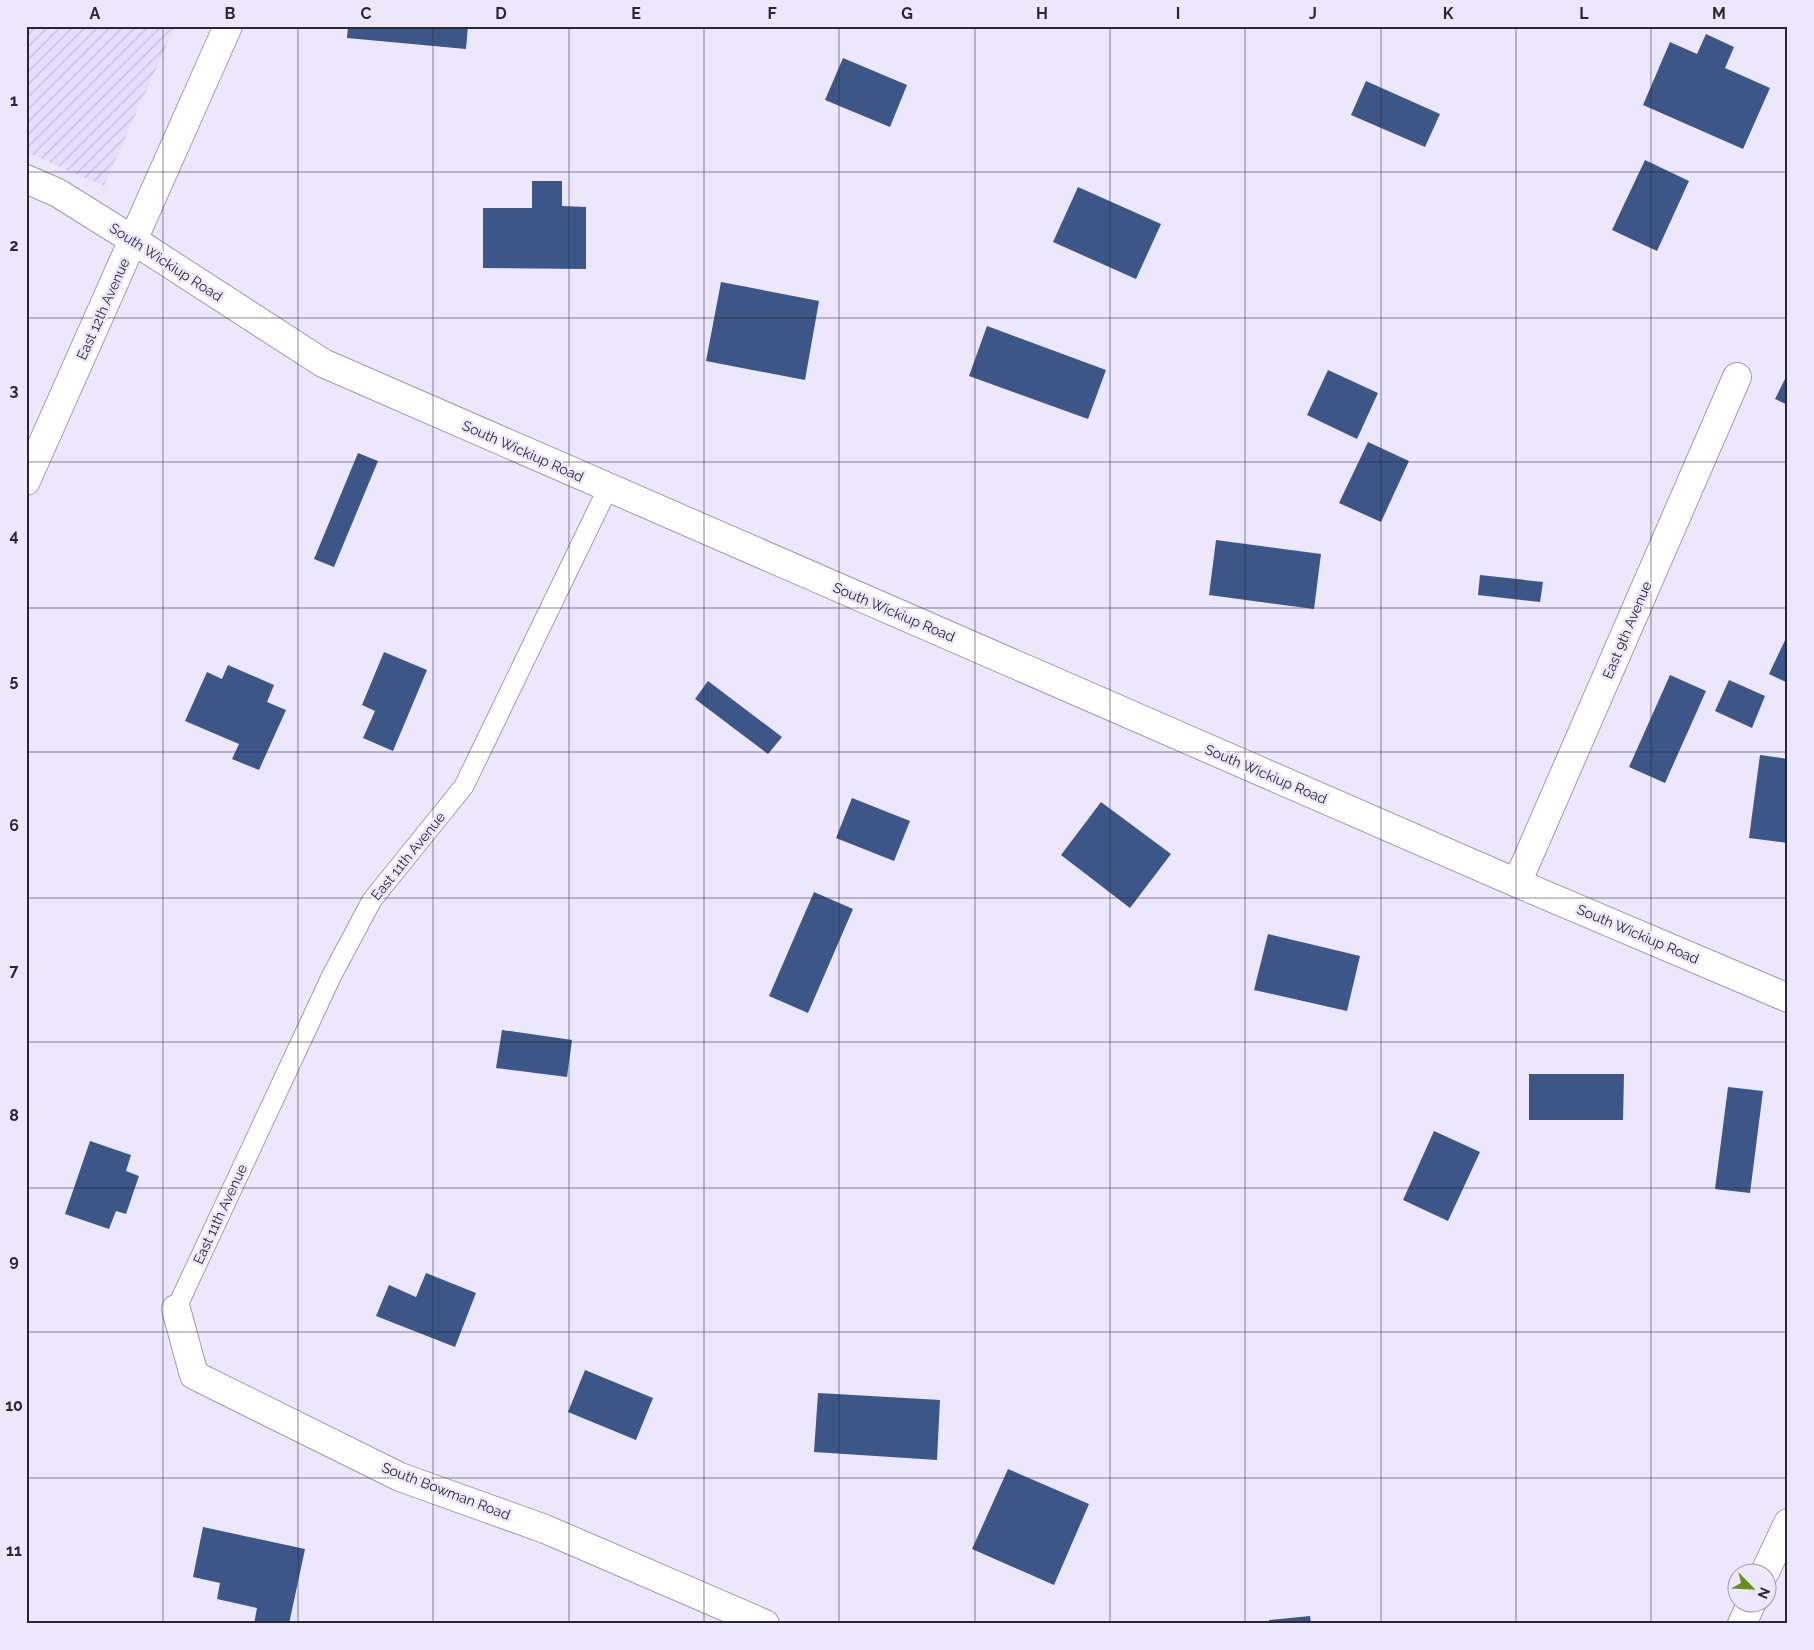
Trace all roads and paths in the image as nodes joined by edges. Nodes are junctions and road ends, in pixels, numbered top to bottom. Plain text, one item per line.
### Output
1 (228, 26) edge
2 (26, 179) edge
3 (133, 240) junction
4 (1737, 377) dead end
5 (26, 481) edge
6 (608, 488) junction
7 (1517, 883) junction
8 (1788, 998) edge
9 (176, 1309) joint
10 (1788, 1523) edge
11 (1770, 1562) edge
12 (1747, 1612) edge
13 (765, 1624) edge
14 (1742, 1624) edge

1 - 3 street, East 12th Avenue
2 - 3 street, South Wickiup Road
3 - 5 street, East 12th Avenue
3 - 6 street, South Wickiup Road
4 - 7 street, East 9th Avenue
6 - 7 street, South Wickiup Road
6 - 9 lane, East 11th Avenue
7 - 8 street, South Wickiup Road
9 - 13 street, South Bowman Road
10 - 11 street
12 - 14 street

